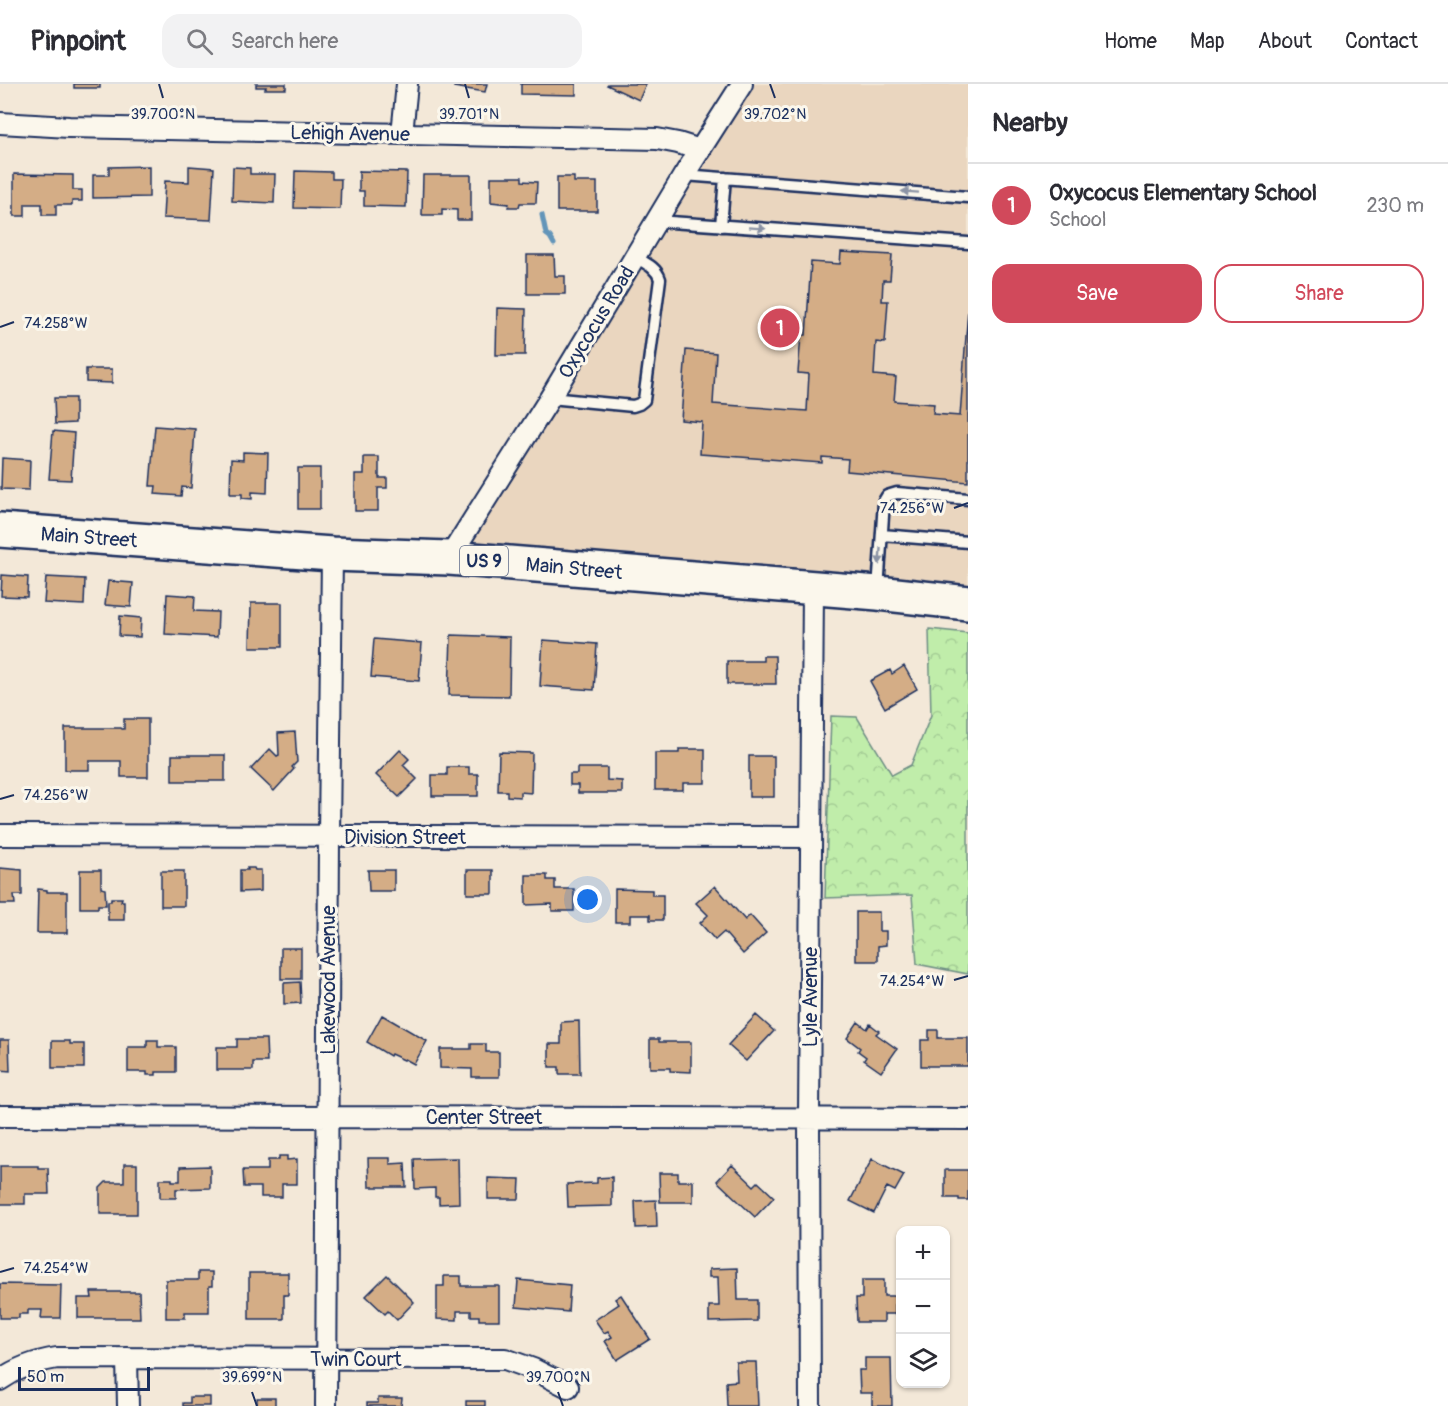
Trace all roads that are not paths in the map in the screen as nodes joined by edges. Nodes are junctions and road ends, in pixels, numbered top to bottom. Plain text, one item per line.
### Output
1 (408, 84) edge
2 (742, 84) edge
3 (0, 123) edge
4 (402, 134) junction
5 (700, 150) junction
6 (684, 175) junction
7 (725, 178) junction
8 (968, 197) edge
9 (656, 221) junction
10 (721, 226) junction
11 (968, 243) edge
12 (635, 257) junction
13 (550, 398) junction
14 (968, 499) edge
15 (0, 530) edge
16 (882, 535) junction
17 (968, 542) edge
18 (332, 554) junction
19 (449, 558) junction
20 (813, 588) junction
21 (878, 593) junction
22 (968, 603) edge
23 (0, 835) edge
24 (329, 837) junction
25 (811, 837) junction
26 (0, 1116) edge
27 (327, 1117) junction
28 (809, 1118) junction
29 (968, 1119) edge
30 (127, 1358) junction
31 (326, 1359) junction
32 (0, 1380) edge
33 (568, 1387) dead end
34 (128, 1406) edge
35 (326, 1406) edge
36 (810, 1406) edge

1 - 4 street
2 - 5 street, Oxycocus Road
3 - 4 street, Lehigh Avenue
4 - 5 street, Lehigh Avenue
5 - 6 street, Oxycocus Road
6 - 7 lane
6 - 9 street, Oxycocus Road
8 -> 7 lane
7 - 10 lane
9 - 10 lane
9 - 12 street, Oxycocus Road
10 -> 11 lane
12 - 13 street, Oxycocus Road
12 - 13 lane
13 - 19 street, Oxycocus Road
14 - 16 lane
15 - 18 highway, Main Street / US 9
16 - 17 lane
16 -> 21 lane
18 - 19 highway, Main Street / US 9
18 - 24 street, Lakewood Avenue
19 - 20 highway, Main Street / US 9
20 - 21 highway, Main Street / US 9
20 - 25 street, Lyle Avenue
21 - 22 highway, Main Street / US 9
23 - 24 street, Division Street
24 - 25 street, Division Street
24 - 27 street, Lakewood Avenue
25 - 28 street, Lyle Avenue
26 - 27 street, Center Street
27 - 28 street, Center Street
27 - 31 street, Lakewood Avenue
28 - 29 street, Center Street
28 - 36 street, Lyle Avenue
30 - 31 street, Twin Court
30 - 32 street, Twin Court
30 - 34 street
31 - 33 street, Twin Court
31 - 35 street, Lakewood Avenue

